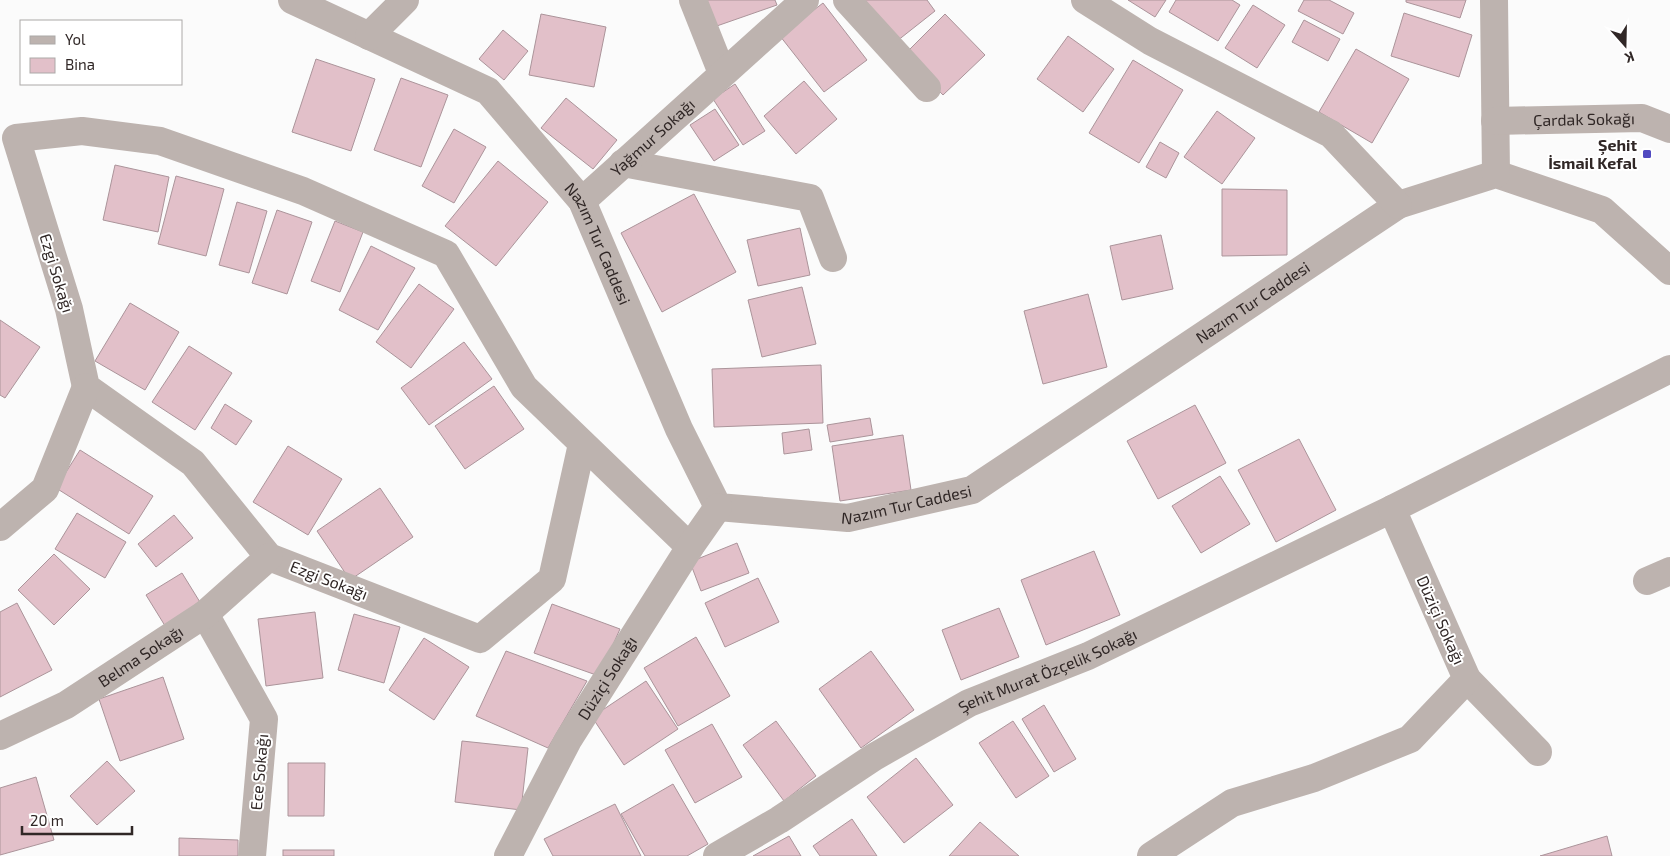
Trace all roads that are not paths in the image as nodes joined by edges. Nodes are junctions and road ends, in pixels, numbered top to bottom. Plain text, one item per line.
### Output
1 (292, 0) edge
2 (404, 0) edge
3 (693, 0) edge
4 (805, 0) edge
5 (847, 0) edge
6 (1086, 0) edge
7 (1494, 0) edge
8 (369, 36) junction
9 (722, 74) junction
10 (928, 88) dead end
11 (1495, 121) junction
12 (1670, 129) edge
13 (623, 164) junction
14 (1496, 174) junction
15 (582, 201) junction
16 (1398, 205) junction
17 (833, 258) dead end
18 (1670, 271) edge
19 (1670, 369) edge
20 (86, 387) junction
21 (582, 444) junction
22 (718, 507) junction
23 (1392, 509) junction
24 (0, 527) edge
25 (690, 547) junction
26 (269, 557) junction
27 (204, 614) junction
28 (1467, 679) junction
29 (0, 736) edge
30 (1538, 752) dead end
31 (252, 856) edge
32 (508, 856) edge
33 (717, 856) edge
34 (1151, 856) edge

1 - 8 street, Nazım Tur Caddesi
2 - 8 street
3 - 9 street
4 - 9 street, Yağmur Sokağı
5 - 10 street
6 - 16 street
7 - 11 street
8 - 15 street, Nazım Tur Caddesi
9 - 13 street, Yağmur Sokağı
11 - 12 street, Çardak Sokağı
11 - 14 street
13 - 15 street, Yağmur Sokağı
13 - 17 street
14 - 16 street, Nazım Tur Caddesi
14 - 18 street
15 - 22 street, Nazım Tur Caddesi
16 - 22 street, Nazım Tur Caddesi
19 - 23 street
20 - 21 street, Ezgi Sokağı
20 - 24 street
20 - 26 street, Ezgi Sokağı
21 - 25 street, Ezgi Sokağı
21 - 26 street, Ezgi Sokağı
22 - 25 street, Düziçi Sokağı
23 - 28 street, Düziçi Sokağı
23 - 33 street, Şehit Murat Özçelik Sokağı
25 - 32 street, Düziçi Sokağı
26 - 27 street, Belma Sokağı
27 - 29 street, Belma Sokağı
27 - 31 street, Ece Sokağı
28 - 30 street
28 - 34 street, Düziçi Sokağı

